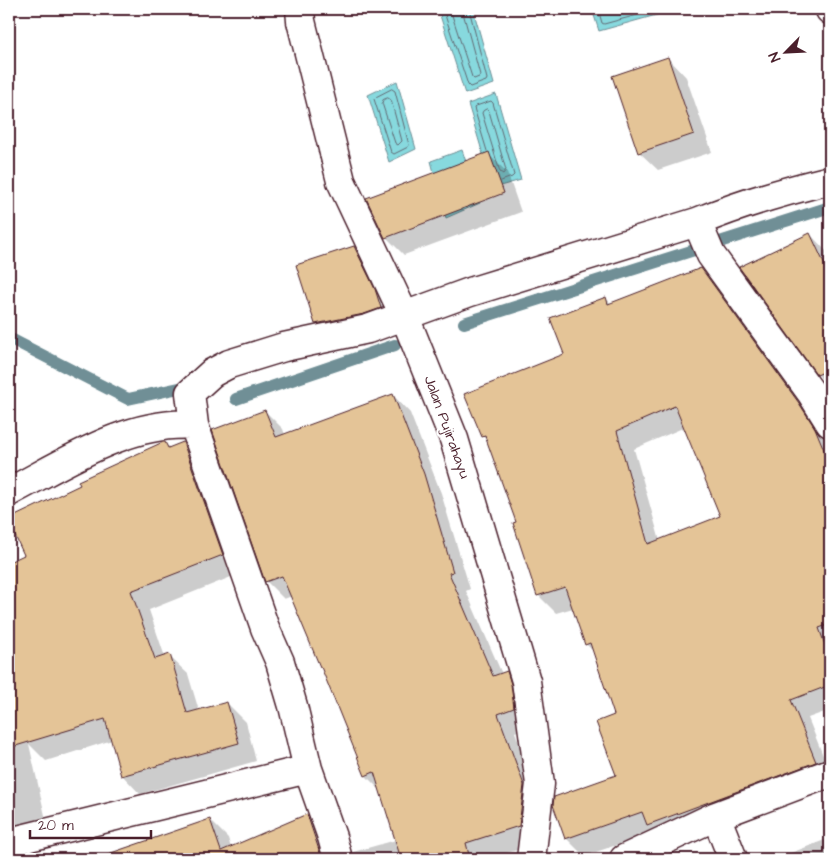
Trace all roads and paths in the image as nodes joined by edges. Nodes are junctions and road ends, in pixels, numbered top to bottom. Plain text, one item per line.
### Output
1 (300, 9) edge
2 (830, 180) edge
3 (703, 236) junction
4 (405, 317) junction
5 (830, 423) edge
6 (194, 425) junction
7 (9, 492) edge
8 (308, 769) junction
9 (830, 773) edge
10 (716, 816) junction
11 (9, 842) edge
12 (338, 859) edge
13 (531, 859) edge
14 (624, 859) edge
15 (733, 859) edge

1 - 4 street, Jalan Pujirahayu
2 - 3 street
3 - 4 street
3 - 5 street
4 - 6 street
4 - 13 street, Jalan Pujirahayu
6 - 7 street
6 - 8 street
8 - 11 street
8 - 12 street
9 - 10 street
10 - 14 street
10 - 15 street

